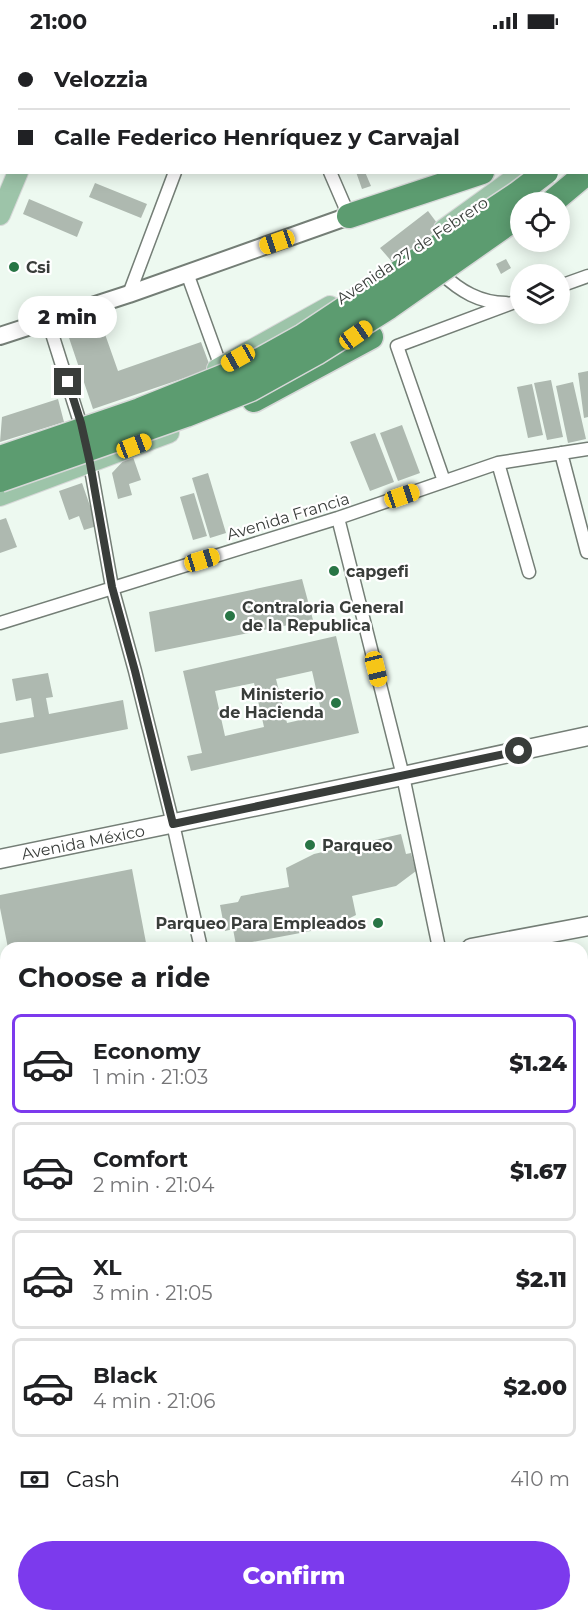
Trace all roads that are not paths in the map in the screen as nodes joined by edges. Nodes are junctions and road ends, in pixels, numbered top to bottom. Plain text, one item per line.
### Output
1 (17, 174) edge
2 (174, 174) edge
3 (331, 174) edge
4 (449, 174) edge
5 (476, 174) edge
6 (520, 174) edge
7 (543, 174) edge
8 (579, 174) edge
9 (582, 174) edge
10 (584, 174) edge
11 (553, 192) edge
12 (558, 192) edge
13 (563, 192) edge
14 (0, 215) edge
15 (349, 216) junction
16 (510, 224) edge
17 (510, 224) edge
18 (510, 236) edge
19 (188, 273) junction
20 (441, 273) junction
21 (588, 276) edge
22 (570, 282) edge
23 (129, 294) junction
24 (510, 302) edge
25 (510, 304) edge
26 (48, 321) junction
27 (0, 336) edge
28 (221, 367) junction
29 (254, 400) junction
30 (81, 423) junction
31 (0, 448) edge
32 (588, 449) edge
33 (561, 453) junction
34 (0, 458) edge
35 (90, 463) junction
36 (498, 463) junction
37 (0, 480) edge
38 (444, 481) junction
39 (0, 496) edge
40 (338, 518) junction
41 (587, 552) edge
42 (529, 572) dead end
43 (112, 587) junction
44 (0, 623) edge
45 (588, 736) edge
46 (403, 776) junction
47 (173, 824) junction
48 (0, 859) edge
49 (588, 926) edge
50 (200, 942) edge
51 (438, 942) edge
52 (503, 942) edge

1 - 14 main road
2 - 23 street
3 - 15 street
4 - 15 street
5 - 15 highway
6 - 28 main road, Avenida 27 de Febrero
7 - 34 highway, bridge
8 - 11 highway
9 - 12 main road
10 - 13 highway, bridge
15 - 19 street
16 - 20 main road
17 - 37 highway, bridge
18 - 29 highway
19 - 23 street
19 - 28 street
20 - 24 street
20 - 29 main road
21 - 22 street
23 - 26 street
25 - 38 street
26 - 27 street
26 - 30 street
28 - 30 main road, Avenida 27 de Febrero
29 - 35 main road
30 - 31 main road, Avenida 27 de Febrero
30 - 35 street
32 - 33 street, Avenida Francia
33 - 36 street, Avenida Francia
33 - 41 street
35 - 39 main road
35 - 43 street
36 - 38 street, Avenida Francia
36 - 42 street
38 - 40 street, Avenida Francia
40 - 43 street, Avenida Francia
40 - 46 street
43 - 44 street, Avenida Francia
43 - 47 street
45 - 46 main road, Avenida México
46 - 47 main road, Avenida México
46 - 51 street
47 - 48 main road, Avenida México
47 - 50 street
49 - 52 main road

